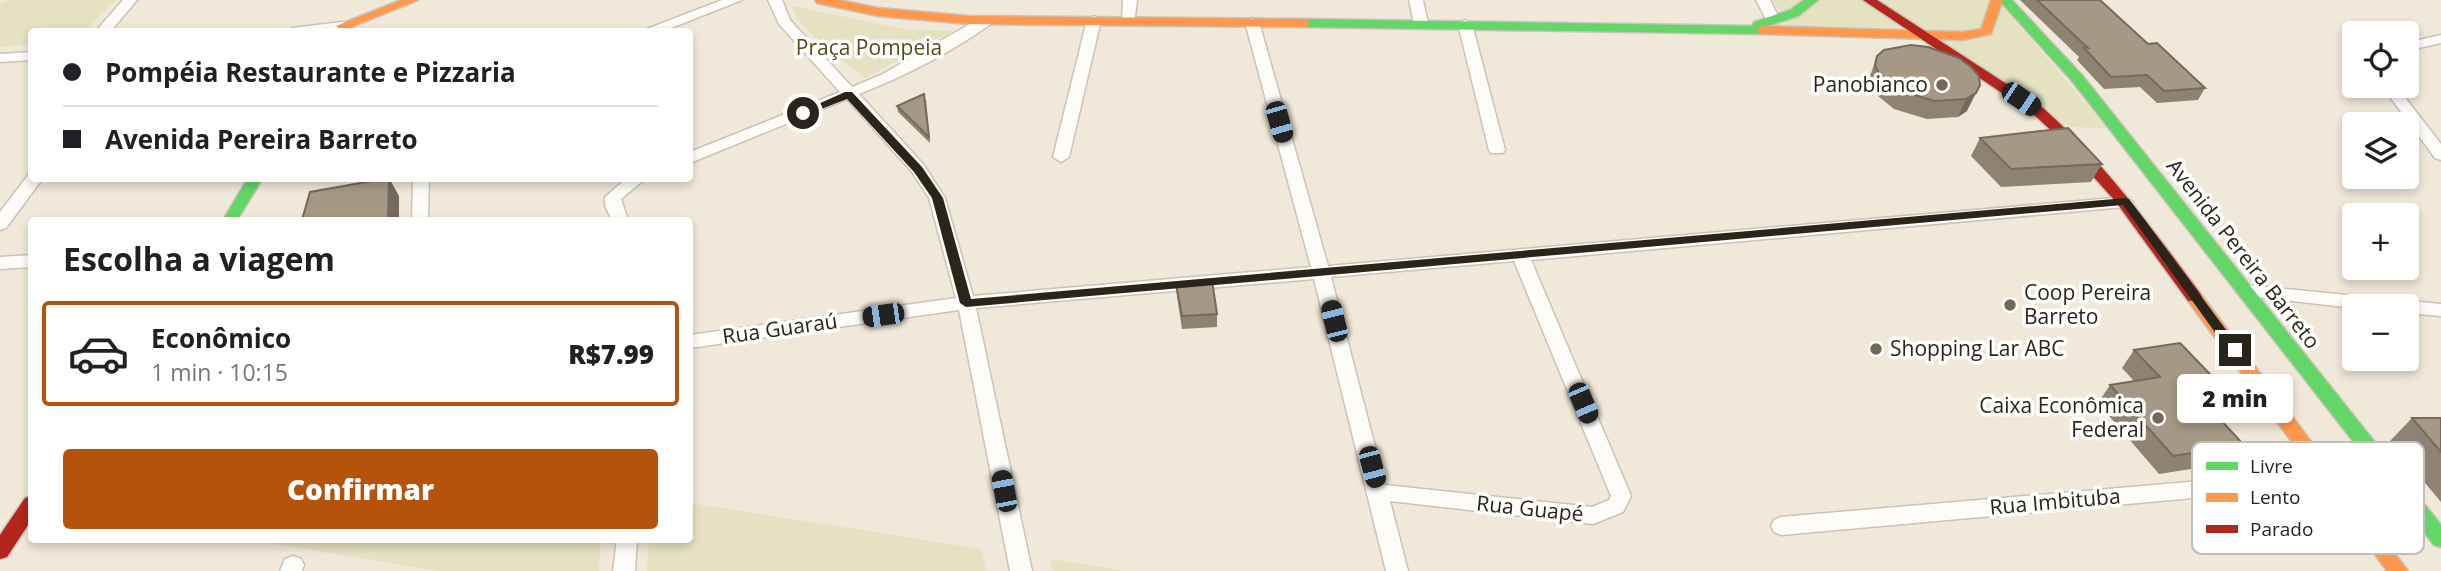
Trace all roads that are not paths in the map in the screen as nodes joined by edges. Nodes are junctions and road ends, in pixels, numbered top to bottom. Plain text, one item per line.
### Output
1 (130, 0) edge
2 (361, 0) edge
3 (412, 0) edge
4 (734, 0) edge
5 (775, 0) edge
6 (821, 0) edge
7 (1130, 0) edge
8 (1416, 0) edge
9 (1763, 0) edge
10 (1812, 0) edge
11 (1869, 0) edge
12 (1997, 0) edge
13 (2005, 0) edge
14 (880, 6) edge
15 (987, 20) junction
16 (1094, 20) junction
17 (1773, 20) junction
18 (1129, 21) junction
19 (1252, 22) junction
20 (1421, 24) junction
21 (1465, 24) junction
22 (106, 28) edge
23 (341, 28) edge
24 (342, 28) edge
25 (657, 28) edge
26 (1738, 31) junction
27 (1921, 35) junction
28 (2441, 39) edge
29 (2419, 44) edge
30 (28, 56) edge
31 (0, 58) edge
32 (848, 94) junction
33 (2398, 98) edge
34 (1497, 150) dead end
35 (2441, 155) edge
36 (693, 157) edge
37 (1060, 157) dead end
38 (32, 182) edge
39 (254, 182) edge
40 (421, 182) edge
41 (631, 182) edge
42 (2125, 202) junction
43 (232, 217) edge
44 (420, 217) edge
45 (619, 217) edge
46 (0, 224) edge
47 (1520, 254) junction
48 (28, 261) edge
49 (0, 264) edge
50 (1321, 272) junction
51 (2245, 291) junction
52 (966, 303) junction
53 (2441, 310) edge
54 (693, 342) edge
55 (2302, 442) edge
56 (2364, 442) edge
57 (2192, 490) edge
58 (1378, 492) junction
59 (28, 508) edge
60 (2424, 517) edge
61 (17, 523) junction
62 (1782, 526) dead end
63 (0, 531) edge
64 (2441, 539) edge
65 (626, 543) edge
66 (0, 551) edge
67 (2385, 554) edge
68 (624, 571) edge
69 (1021, 571) edge
70 (1397, 571) edge
71 (2398, 571) edge

1 - 22 street
2 - 23 main road
3 - 24 main road
4 - 25 street
5 - 32 street
6 - 14 main road
7 - 18 street
8 - 20 street
9 - 17 street
10 - 17 main road
11 - 27 main road
12 - 27 main road
13 - 51 main road, Avenida Pereira Barreto
14 - 15 main road
15 - 16 main road
15 - 32 street
16 - 18 main road
16 - 37 street
17 - 26 main road
18 - 19 main road
19 - 20 main road
19 - 50 street
20 - 21 main road
21 - 26 main road
21 - 34 street
26 - 27 main road
27 - 42 main road
28 - 29 street
30 - 31 street
32 - 36 street
32 - 52 street
33 - 35 street
38 - 46 street
39 - 43 main road
40 - 44 street
41 - 45 street
42 - 47 street, Rua Guaraú
42 - 55 main road
47 - 50 street, Rua Guaraú
47 - 58 street, Rua Guapé
48 - 49 street
50 - 52 street, Rua Guaraú
50 - 58 street
51 - 53 street
51 - 56 main road, Avenida Pereira Barreto
52 - 54 street, Rua Guaraú
52 - 69 street
57 - 62 street, Rua Imbituba
58 - 70 street
59 - 61 main road
60 - 64 main road, Avenida Pereira Barreto
61 - 63 main road
61 - 66 main road
65 - 68 street
67 - 71 main road

